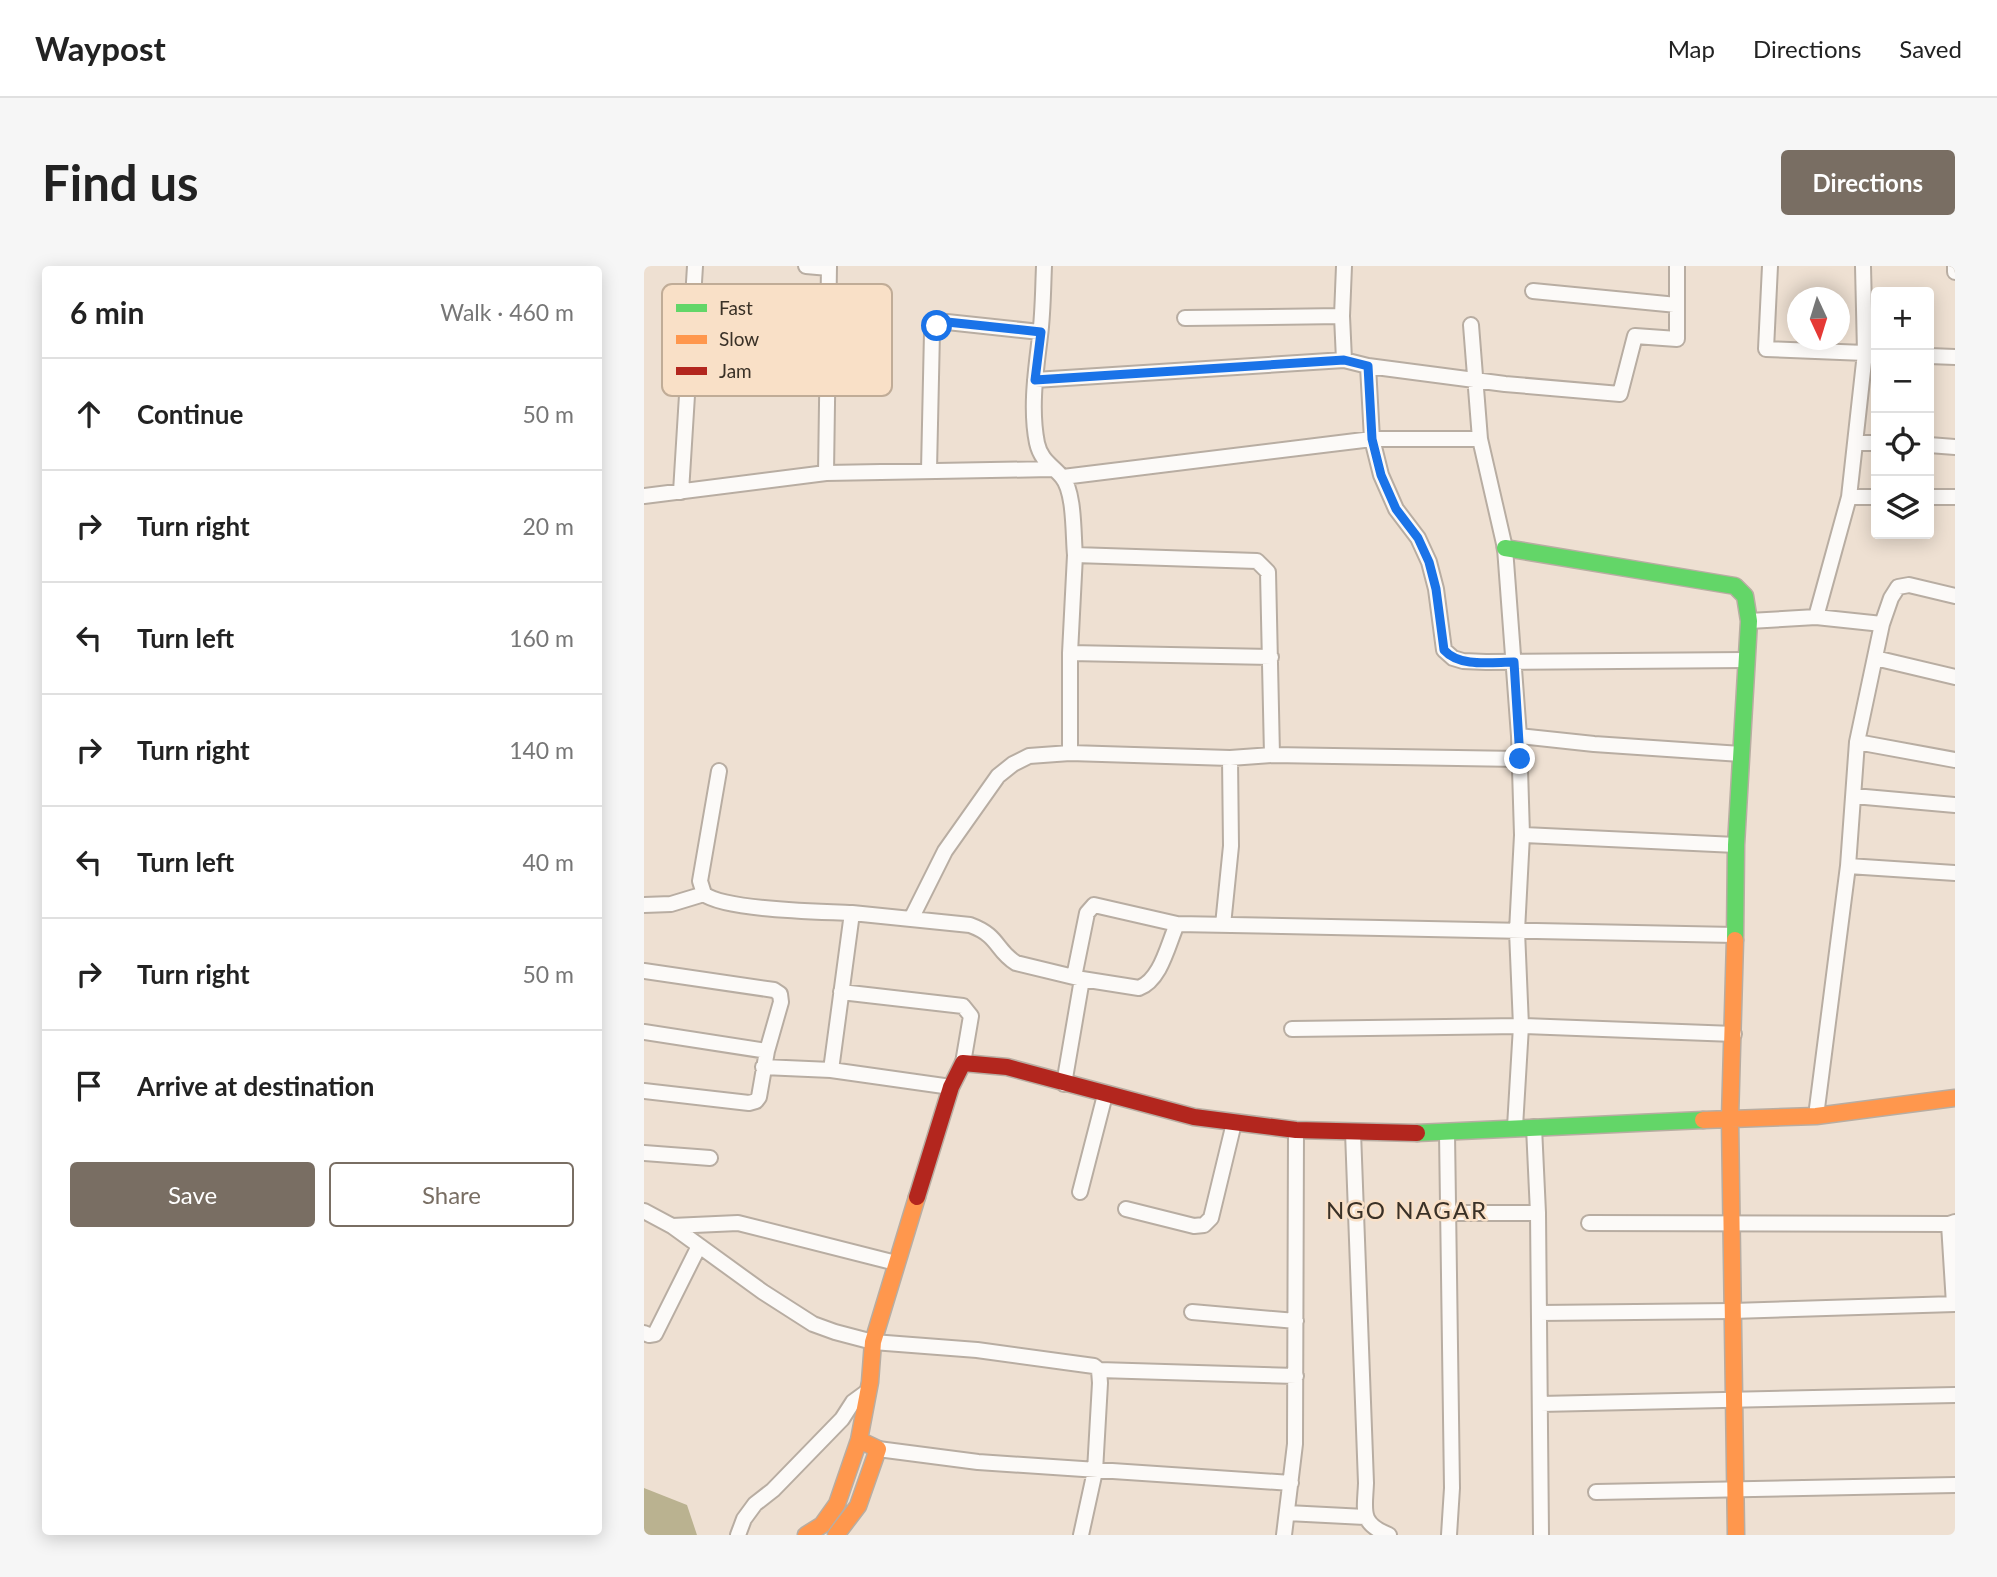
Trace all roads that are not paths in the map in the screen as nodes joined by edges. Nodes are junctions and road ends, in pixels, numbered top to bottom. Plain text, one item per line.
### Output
1 (695, 266) edge
2 (806, 266) edge
3 (1044, 266) edge
4 (1344, 266) edge
5 (1677, 266) edge
6 (1770, 266) edge
7 (1863, 266) edge
8 (1955, 266) edge
9 (829, 267) edge
10 (1955, 272) edge
11 (694, 284) edge
12 (1533, 291) dead end
13 (1677, 305) junction
14 (1342, 316) junction
15 (1185, 318) dead end
16 (1471, 325) dead end
17 (1041, 332) junction
18 (1870, 353) edge
19 (1934, 356) edge
20 (1955, 357) edge
21 (1344, 360) junction
22 (1368, 366) junction
23 (1035, 380) junction
24 (1474, 381) junction
25 (687, 396) edge
26 (827, 396) edge
27 (1372, 439) junction
28 (1480, 439) junction
29 (1856, 443) junction
30 (1871, 443) edge
31 (1934, 446) edge
32 (1955, 447) edge
33 (929, 470) junction
34 (826, 473) junction
35 (1057, 473) junction
36 (681, 492) junction
37 (644, 496) edge
38 (1849, 497) junction
39 (1871, 497) edge
40 (1934, 497) edge
41 (1955, 497) edge
42 (1505, 548) junction
43 (1074, 555) junction
44 (1955, 596) edge
45 (1816, 617) junction
46 (1749, 621) junction
47 (1882, 624) junction
48 (1070, 653) junction
49 (1271, 657) junction
50 (1875, 658) junction
51 (1746, 660) junction
52 (1514, 662) junction
53 (1955, 677) edge
54 (1519, 736) junction
55 (1857, 742) junction
56 (1070, 752) junction
57 (1741, 754) junction
58 (1272, 755) junction
59 (1230, 758) junction
60 (1520, 759) junction
61 (1955, 760) edge
62 (719, 771) dead end
63 (1854, 796) junction
64 (1955, 805) edge
65 (1522, 835) junction
66 (1736, 845) junction
67 (1848, 866) junction
68 (1955, 873) edge
69 (704, 894) junction
70 (644, 905) edge
71 (852, 913) junction
72 (911, 919) junction
73 (1177, 924) junction
74 (1223, 925) junction
75 (1517, 931) junction
76 (1735, 935) junction
77 (644, 971) edge
78 (1078, 978) junction
79 (841, 992) junction
80 (1521, 1026) junction
81 (1293, 1029) dead end
82 (644, 1032) edge
83 (1734, 1034) junction
84 (767, 1051) junction
85 (963, 1063) junction
86 (763, 1067) junction
87 (831, 1070) junction
88 (1064, 1084) junction
89 (951, 1087) junction
90 (644, 1091) edge
91 (1105, 1095) junction
92 (1955, 1098) edge
93 (1816, 1116) junction
94 (1730, 1119) junction
95 (1234, 1123) junction
96 (1515, 1127) junction
97 (1534, 1127) junction
98 (1296, 1130) junction
99 (1353, 1132) junction
100 (1447, 1133) junction
101 (644, 1153) edge
102 (710, 1158) dead end
103 (1080, 1192) dead end
104 (1126, 1209) dead end
105 (644, 1211) edge
106 (1447, 1213) junction
107 (1538, 1213) junction
108 (1589, 1223) dead end
109 (1732, 1223) junction
110 (1952, 1223) edge
111 (672, 1226) junction
112 (699, 1246) junction
113 (896, 1263) junction
114 (1954, 1304) edge
115 (1732, 1311) junction
116 (1192, 1312) dead end
117 (1539, 1312) junction
118 (1296, 1321) junction
119 (644, 1333) edge
120 (873, 1342) junction
121 (1099, 1370) junction
122 (1296, 1376) junction
123 (869, 1391) junction
124 (1955, 1395) edge
125 (1734, 1400) junction
126 (1539, 1404) junction
127 (859, 1440) junction
128 (878, 1449) junction
129 (1095, 1471) junction
130 (1292, 1483) junction
131 (1955, 1485) edge
132 (1734, 1488) junction
133 (1596, 1492) dead end
134 (1287, 1513) junction
135 (1365, 1517) junction
136 (738, 1535) edge
137 (806, 1535) edge
138 (836, 1535) edge
139 (1081, 1535) edge
140 (1284, 1535) edge
141 (1389, 1535) edge
142 (1449, 1535) edge
143 (1541, 1535) edge
144 (1736, 1535) edge

1 - 11 street
2 - 9 street
3 - 17 street
4 - 14 street
5 - 13 street
6 - 18 street
7 - 18 street
8 - 10 street
12 - 13 street
13 - 24 street
14 - 15 street
14 - 21 street
16 - 24 street
17 - 23 street
17 - 33 street
18 - 29 street
19 - 20 street
21 - 22 street
21 - 23 street
22 - 24 street
22 - 27 street
23 - 35 street
24 - 28 street
25 - 36 street
26 - 34 street
27 - 28 street
27 - 35 street
27 - 52 street
28 - 42 street
29 - 30 street
29 - 38 street
31 - 32 street
33 - 34 street
33 - 35 street
34 - 36 street
35 - 43 street
36 - 37 street
38 - 39 street
38 - 45 street
40 - 41 street
42 - 46 street
42 - 52 street
43 - 48 street
43 - 49 street
44 - 47 street
45 - 46 street
45 - 47 street
46 - 51 street
47 - 50 street
48 - 49 street
48 - 56 street
49 - 58 street
50 - 53 street
50 - 55 street
51 - 52 street
51 - 57 street
52 - 54 street
54 - 57 street
54 - 60 street
55 - 61 street
55 - 63 street
56 - 59 street
56 - 72 street
57 - 66 street
58 - 59 street
58 - 60 street
59 - 74 street
60 - 65 street
62 - 69 street
63 - 64 street
63 - 67 street
65 - 66 street
65 - 75 street
66 - 76 street
67 - 68 street
67 - 93 street
69 - 70 street
69 - 71 street
71 - 72 street
71 - 79 street
72 - 78 street
73 - 74 street
73 - 78 street
73 - 78 street
74 - 75 street
75 - 76 street
75 - 80 street
76 - 83 street
77 - 84 street
78 - 88 street
79 - 85 street
79 - 87 street
80 - 81 street
80 - 83 street
80 - 96 street
82 - 84 street
83 - 94 street
84 - 86 street
85 - 88 street
85 - 89 street
86 - 87 street
86 - 90 street
87 - 89 street
88 - 91 street
89 - 113 street
91 - 95 street
91 - 103 street
92 - 93 street
93 - 94 street
94 - 97 street
94 - 109 street
95 - 98 street
95 - 104 street
96 - 97 street
96 - 100 street
97 - 107 street
98 - 99 street
98 - 118 street
99 - 100 street
99 - 135 street
100 - 106 street
101 - 102 street
105 - 111 street
106 - 107 street
106 - 142 street
107 - 117 street
108 - 109 street
109 - 110 street
109 - 115 street
110 - 114 street
111 - 112 street
111 - 113 street
112 - 119 street
112 - 120 street
113 - 120 street
114 - 115 street
115 - 117 street
115 - 125 street
116 - 118 street
117 - 126 street
118 - 122 street
120 - 121 street
120 - 123 street
121 - 122 street
121 - 129 street
122 - 130 street
123 - 127 street
123 - 136 street
124 - 125 street
125 - 126 street
125 - 132 street
126 - 143 street
127 - 128 street
127 - 137 street
128 - 129 street
128 - 138 street
129 - 130 street
129 - 139 street
130 - 134 street
131 - 132 street
132 - 133 street
132 - 144 street
134 - 135 street
134 - 140 street
135 - 141 street

